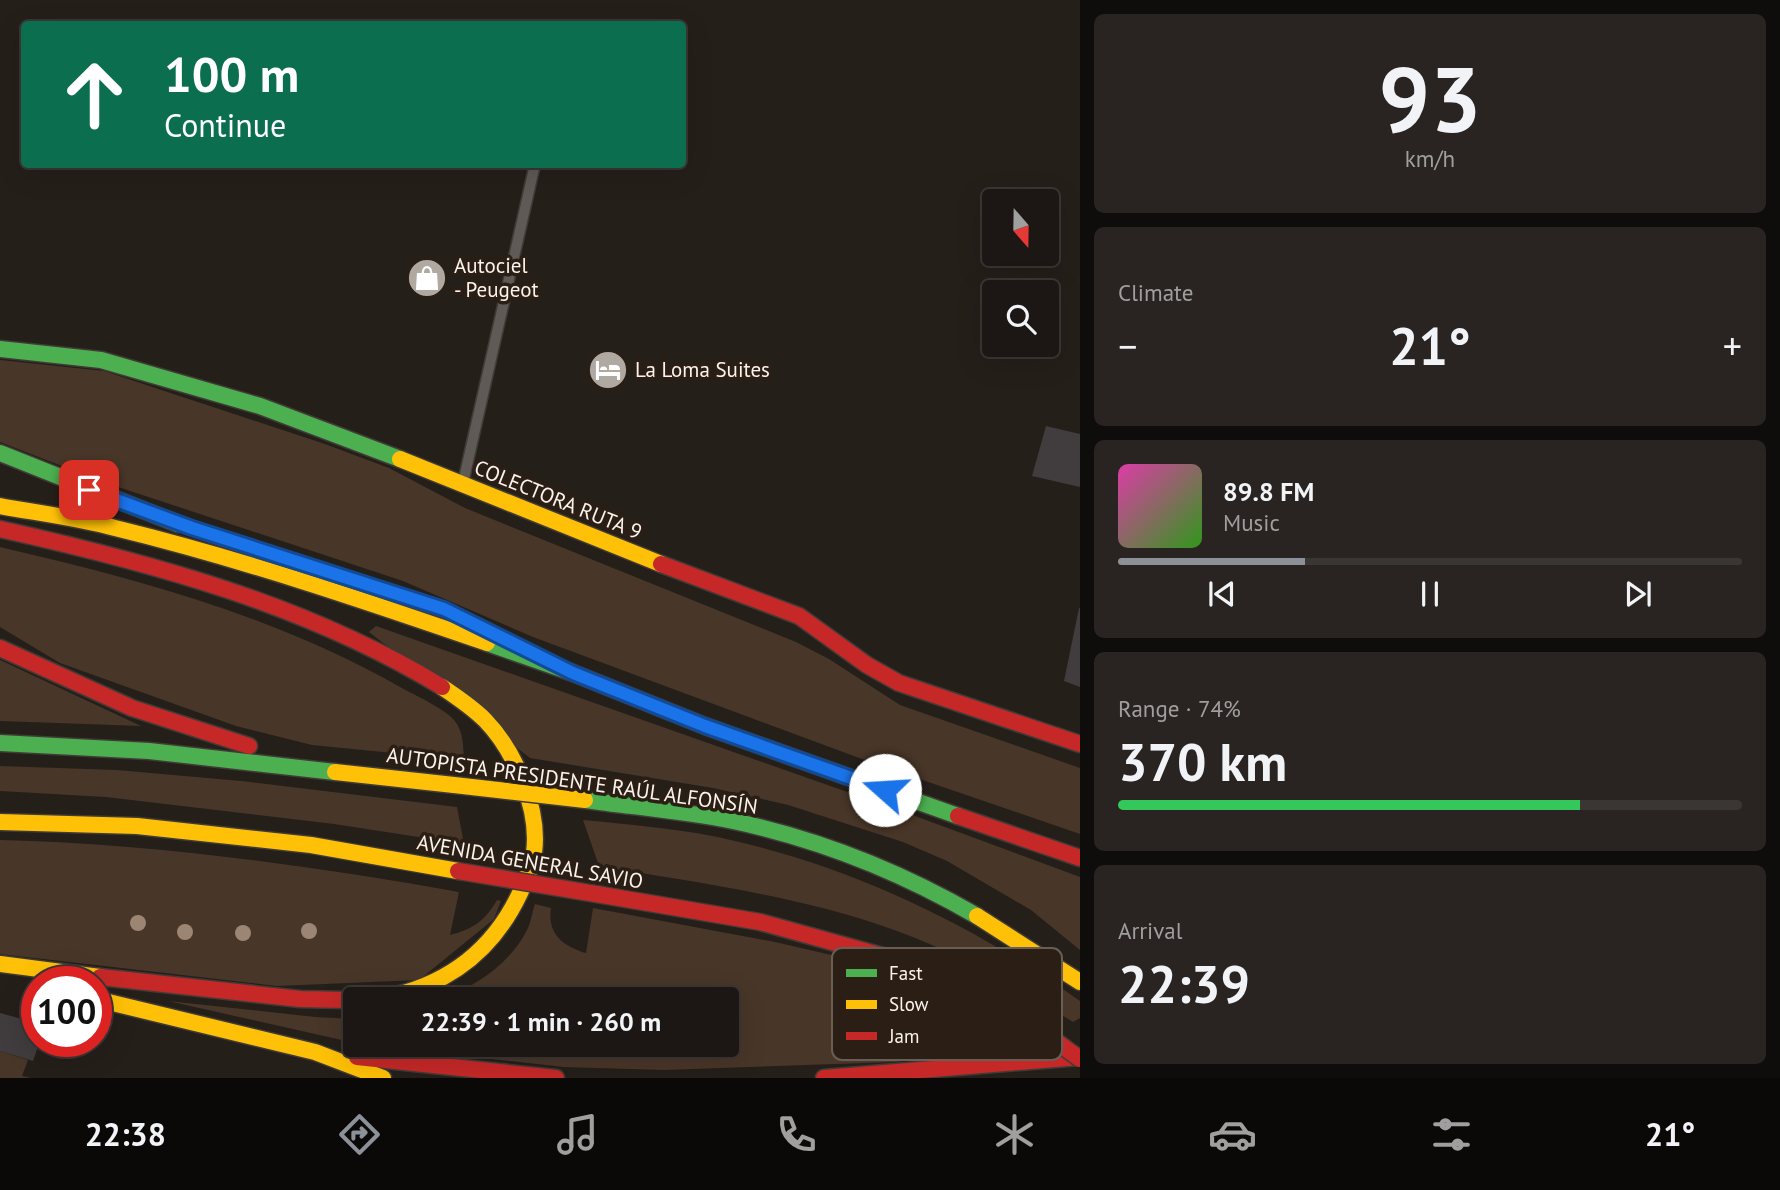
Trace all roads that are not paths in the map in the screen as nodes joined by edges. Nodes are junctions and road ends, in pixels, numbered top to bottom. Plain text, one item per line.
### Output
1 (534, 168) edge
2 (0, 349) edge
3 (0, 453) edge
4 (463, 484) junction
5 (0, 506) edge
6 (192, 528) dead end
7 (0, 529) edge
8 (253, 549) dead end
9 (328, 572) dead end
10 (456, 615) dead end
11 (0, 648) edge
12 (573, 673) junction
13 (0, 743) edge
14 (1080, 744) edge
15 (316, 768) junction
16 (0, 822) edge
17 (1080, 858) edge
18 (859, 948) edge
19 (1029, 948) edge
20 (0, 964) edge
21 (1062, 970) edge
22 (1080, 982) edge
23 (112, 1003) edge
24 (1062, 1045) edge
25 (315, 1052) junction
26 (1080, 1058) edge
27 (1062, 1059) edge
28 (1054, 1060) edge
29 (383, 1078) edge
30 (556, 1078) edge
31 (824, 1078) edge

1 - 4 lane
2 - 4 main road, COLECTORA RUTA 9
3 - 6 main road
4 - 14 main road, COLECTORA RUTA 9
5 - 12 main road
7 - 20 main road
8 - 9 main road
10 - 12 main road
11 - 15 main road
12 - 17 main road
13 - 15 main road
15 - 19 main road, AUTOPISTA PRESIDENTE RAÚL ALFONSÍN, bridge
16 - 18 main road, AVENIDA GENERAL SAVIO, bridge
21 - 22 main road, AUTOPISTA PRESIDENTE RAÚL ALFONSÍN, bridge
23 - 25 main road
24 - 26 main road, AVENIDA GENERAL SAVIO, bridge
25 - 29 main road
25 - 30 main road
26 - 27 main road
28 - 31 main road

